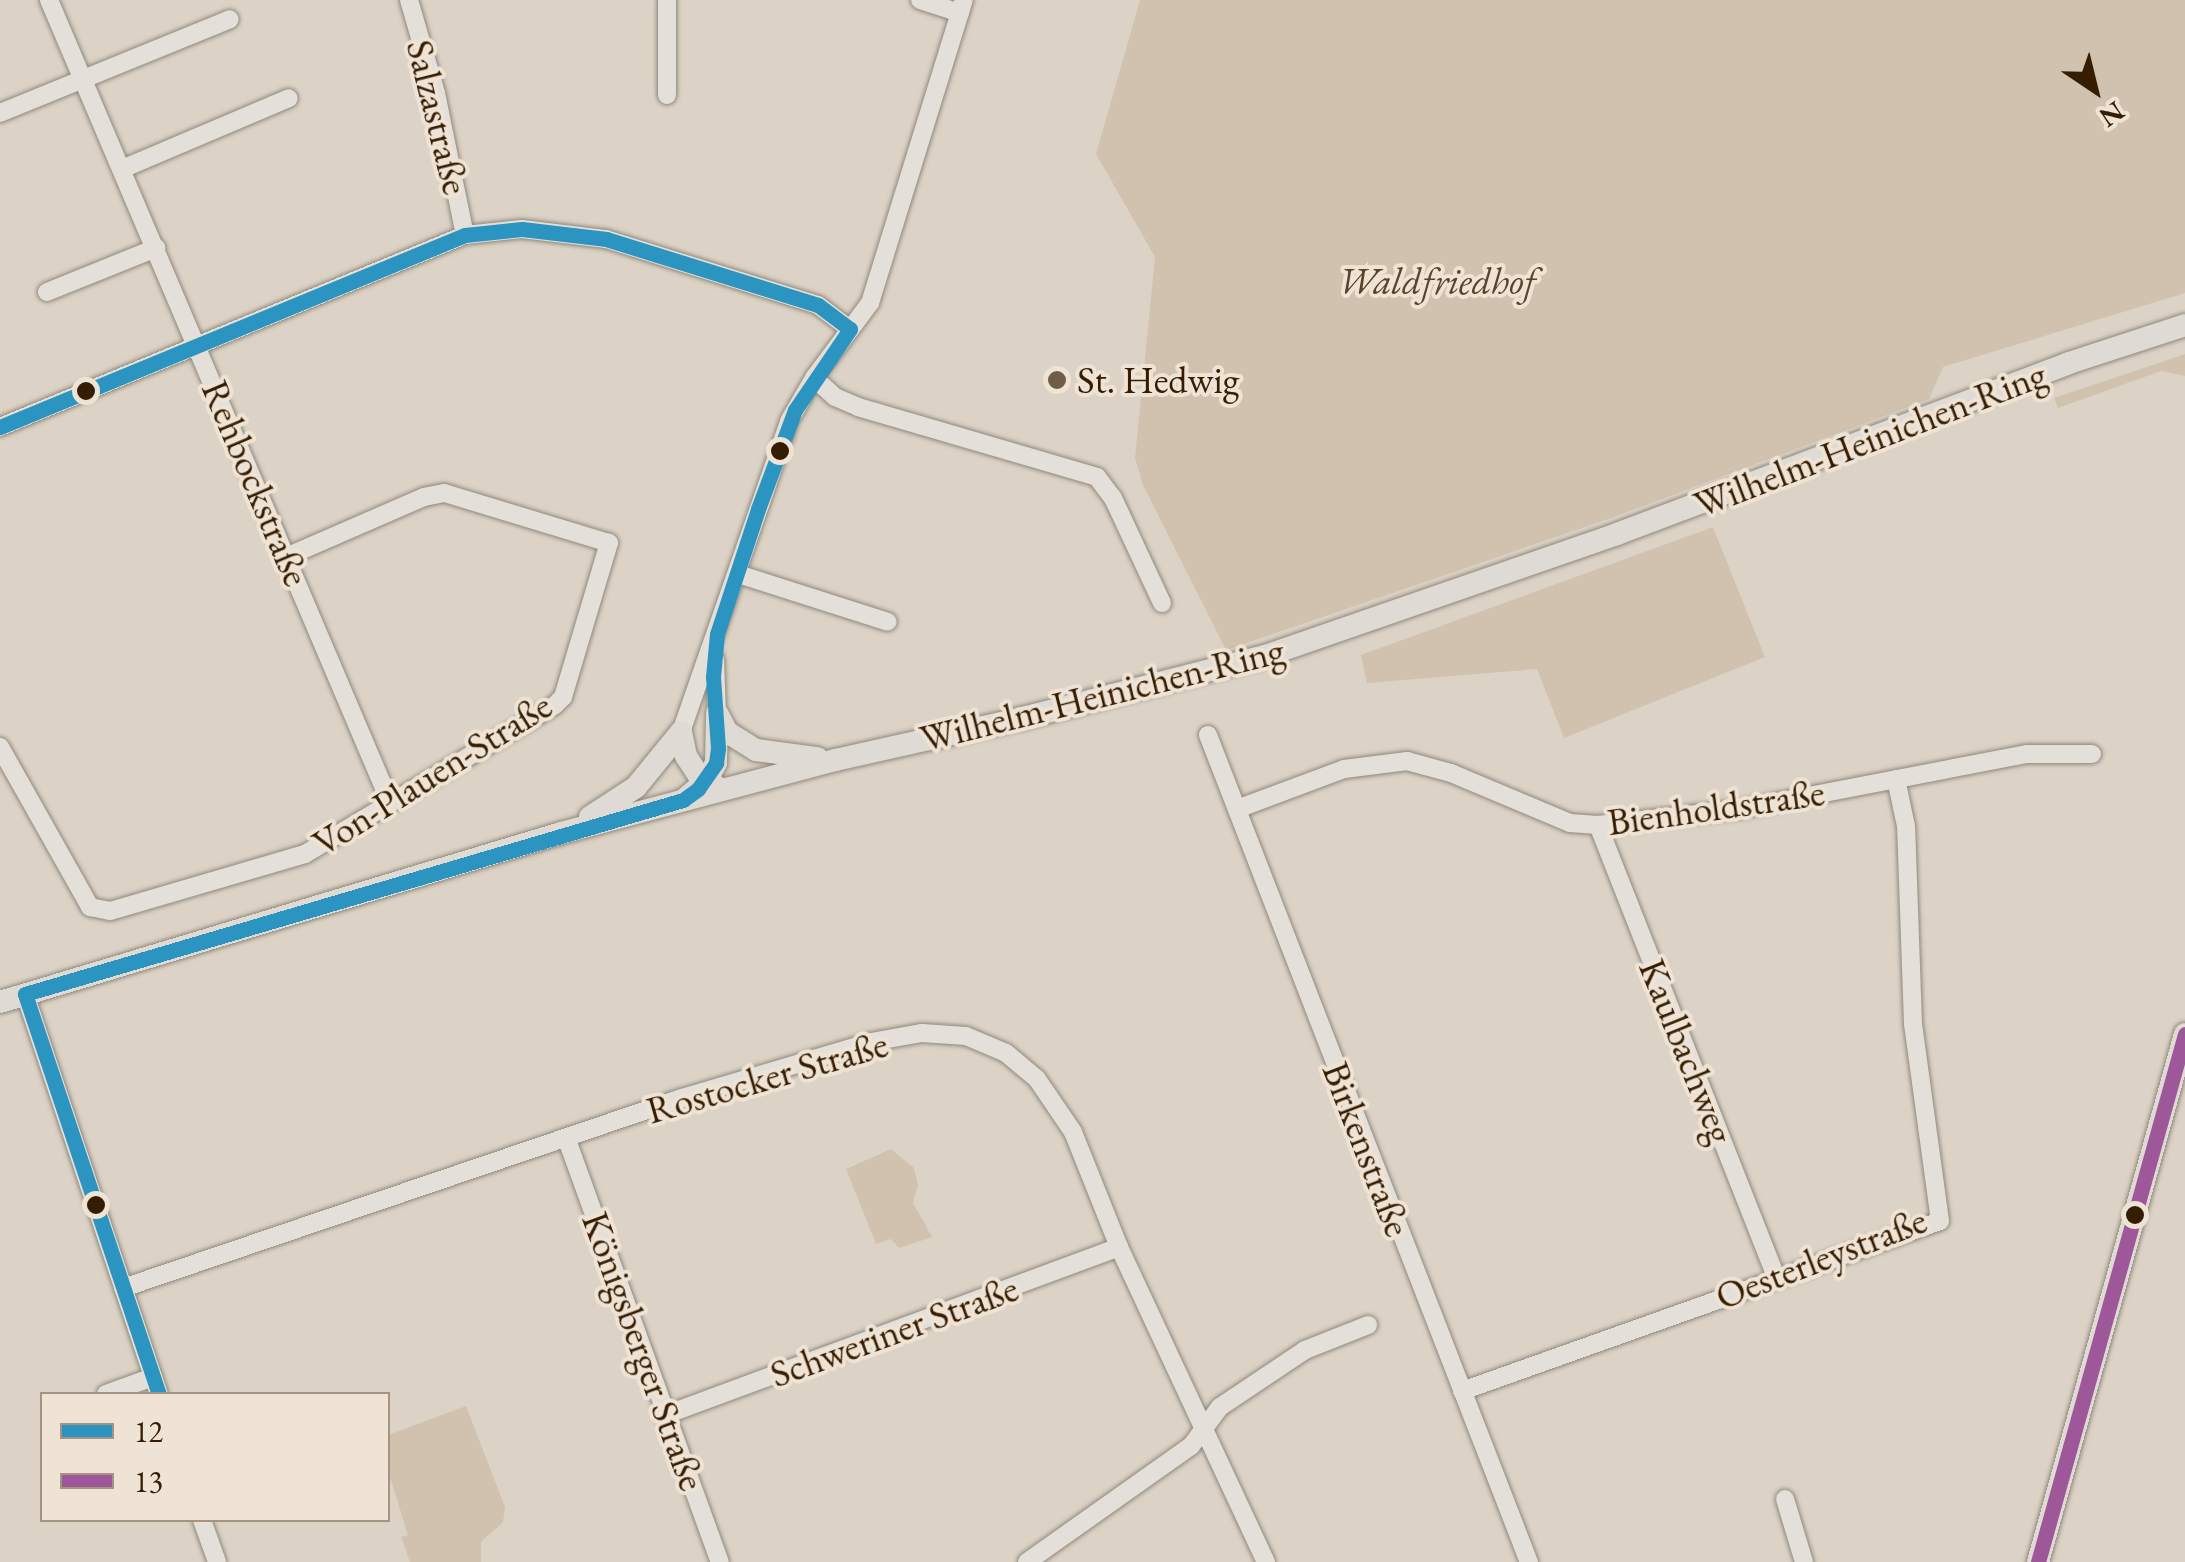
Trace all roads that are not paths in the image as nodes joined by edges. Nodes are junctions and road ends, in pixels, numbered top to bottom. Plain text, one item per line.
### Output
1 (49, 0) edge
2 (409, 0) edge
3 (667, 0) edge
4 (920, 0) edge
5 (962, 7) edge
6 (230, 19) dead end
7 (82, 78) junction
8 (666, 96) dead end
9 (289, 98) dead end
10 (0, 113) edge
11 (122, 169) junction
12 (465, 235) junction
13 (156, 248) junction
14 (47, 292) dead end
15 (2185, 325) edge
16 (850, 330) junction
17 (197, 344) junction
18 (814, 378) junction
19 (0, 427) edge
20 (288, 556) junction
21 (738, 574) junction
22 (1162, 603) dead end
23 (888, 622) dead end
24 (717, 634) junction
25 (717, 713) junction
26 (681, 732) junction
27 (1208, 735) dead end
28 (0, 747) edge
29 (2092, 754) dead end
30 (835, 760) junction
31 (1896, 780) junction
32 (714, 785) junction
33 (390, 802) junction
34 (1237, 809) junction
35 (1598, 825) junction
36 (561, 833) junction
37 (25, 994) junction
38 (0, 1002) edge
39 (2183, 1048) edge
40 (566, 1140) junction
41 (1119, 1247) junction
42 (1776, 1277) junction
43 (123, 1288) junction
44 (1368, 1325) dead end
45 (156, 1386) edge
46 (1462, 1390) junction
47 (118, 1392) edge
48 (668, 1414) junction
49 (1203, 1429) junction
50 (1785, 1499) dead end
51 (203, 1522) edge
52 (217, 1562) edge
53 (720, 1562) edge
54 (1028, 1562) edge
55 (1266, 1562) edge
56 (1529, 1562) edge
57 (1804, 1562) edge
58 (2038, 1562) edge

1 - 7 street, Rehbockstraße
2 - 12 street, Salzastraße
3 - 8 street
4 - 5 street
5 - 16 street
6 - 7 street
7 - 10 street
7 - 11 street, Rehbockstraße
9 - 11 street
11 - 13 street, Rehbockstraße
12 - 16 street
12 - 17 street
13 - 14 street
13 - 17 street, Rehbockstraße
15 - 30 main road, Wilhelm-Heinichen-Ring
16 - 18 street
17 - 19 street
17 - 20 street, Rehbockstraße
18 - 21 street
18 - 22 street
20 - 33 street, Rehbockstraße
20 - 33 street, Von-Plauen-Straße
21 - 23 street
21 - 24 street
24 - 25 street
24 - 26 street
25 - 30 main road
25 - 32 main road
26 - 32 main road
26 - 36 main road
27 - 34 street, Birkenstraße
28 - 33 street, Von-Plauen-Straße
29 - 31 street, Bienholdstraße
30 - 32 main road, Wilhelm-Heinichen-Ring
31 - 35 street, Bienholdstraße
31 - 42 street, Oesterleystraße
32 - 36 main road, Wilhelm-Heinichen-Ring
34 - 35 street, Bienholdstraße
34 - 46 street, Birkenstraße
35 - 42 street, Kaulbachweg
36 - 37 main road, Wilhelm-Heinichen-Ring
37 - 38 main road, Wilhelm-Heinichen-Ring
37 - 43 street
39 - 58 main road
40 - 41 street, Rostocker Straße
40 - 43 street, Rostocker Straße
40 - 48 street, Königsberger Straße
41 - 48 street, Schweriner Straße
41 - 49 street, Rostocker Straße
42 - 46 street, Oesterleystraße
43 - 45 street
44 - 49 street
45 - 47 street
46 - 56 street, Birkenstraße
48 - 53 street, Königsberger Straße
49 - 54 street
49 - 55 street, Rostocker Straße
50 - 57 street
51 - 52 street

